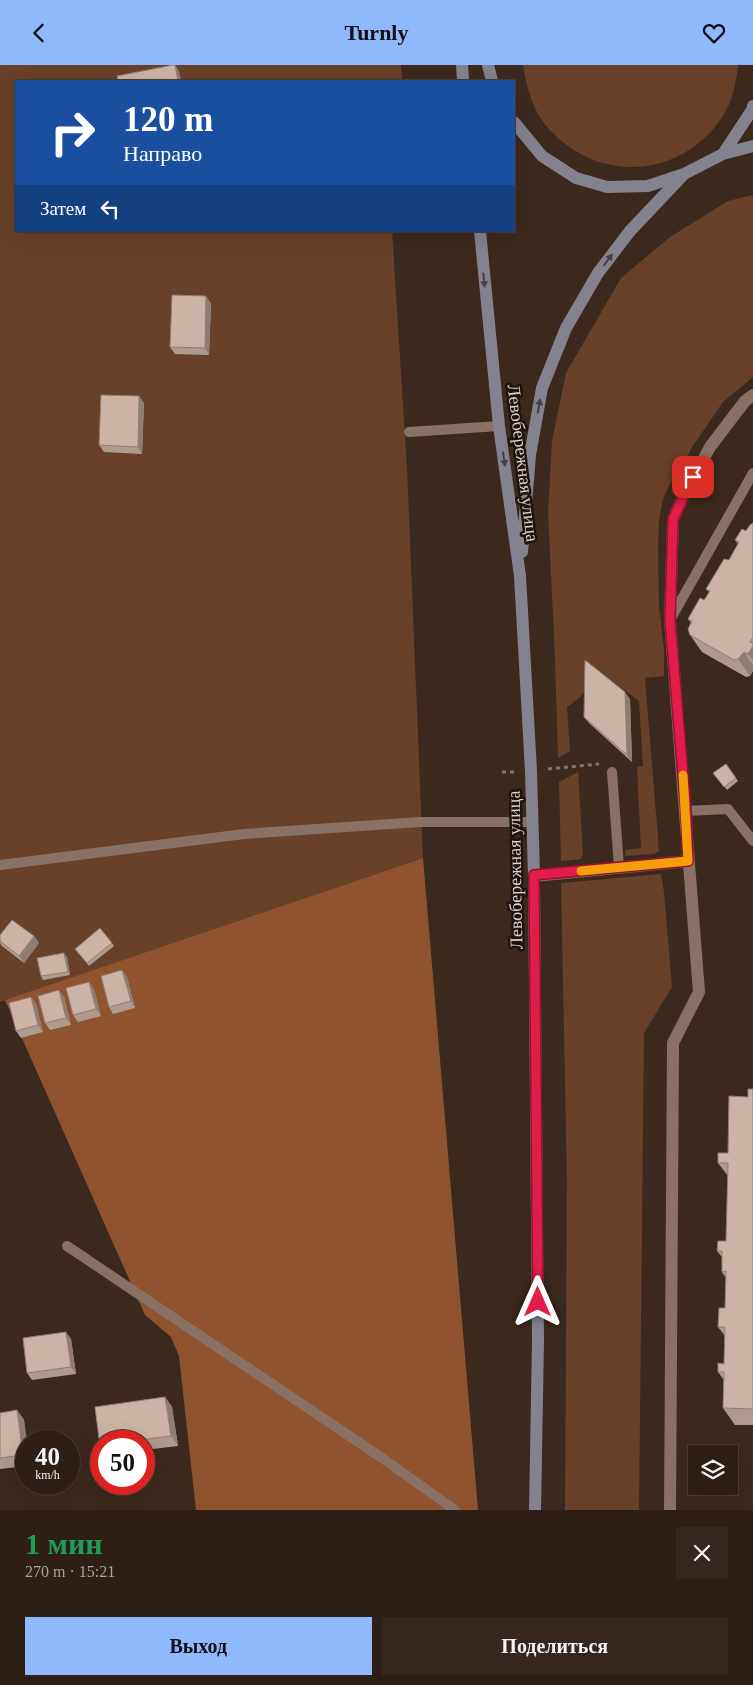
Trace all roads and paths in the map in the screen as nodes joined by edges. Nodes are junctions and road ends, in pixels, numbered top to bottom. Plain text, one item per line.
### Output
1 (462, 65) edge
2 (463, 80) edge
3 (753, 106) edge
4 (515, 123) edge
5 (753, 146) edge
6 (724, 154) junction
7 (684, 174) junction
8 (480, 232) edge
9 (753, 395) edge
10 (499, 426) junction
11 (409, 432) dead end
12 (753, 473) edge
13 (520, 576) junction
14 (670, 620) junction
15 (530, 771) junction
16 (502, 772) dead end
17 (612, 772) joint
18 (686, 811) junction
19 (532, 822) junction
20 (753, 841) edge
21 (688, 861) junction
22 (0, 865) edge
23 (619, 867) junction
24 (534, 875) junction
25 (67, 1246) dead end
26 (455, 1510) edge
27 (535, 1510) edge
28 (670, 1510) edge

1 - 2 main road
3 - 6 main road
4 - 7 main road
5 - 6 main road
6 - 7 main road
13 -> 7 main road
8 -> 10 main road, Левобережная улица
9 - 14 street
10 - 11 lane
10 -> 13 main road, Левобережная улица
12 - 14 lane
13 - 15 main road, Левобережная улица
14 - 18 street
15 - 16 path
15 - 17 path
15 - 19 main road, Левобережная улица
17 - 23 lane
18 - 20 lane
18 - 21 street
19 - 22 lane
19 - 24 main road, Левобережная улица
21 - 23 street
21 - 28 street
23 - 24 street
24 - 27 main road, Левобережная улица
25 - 26 lane

